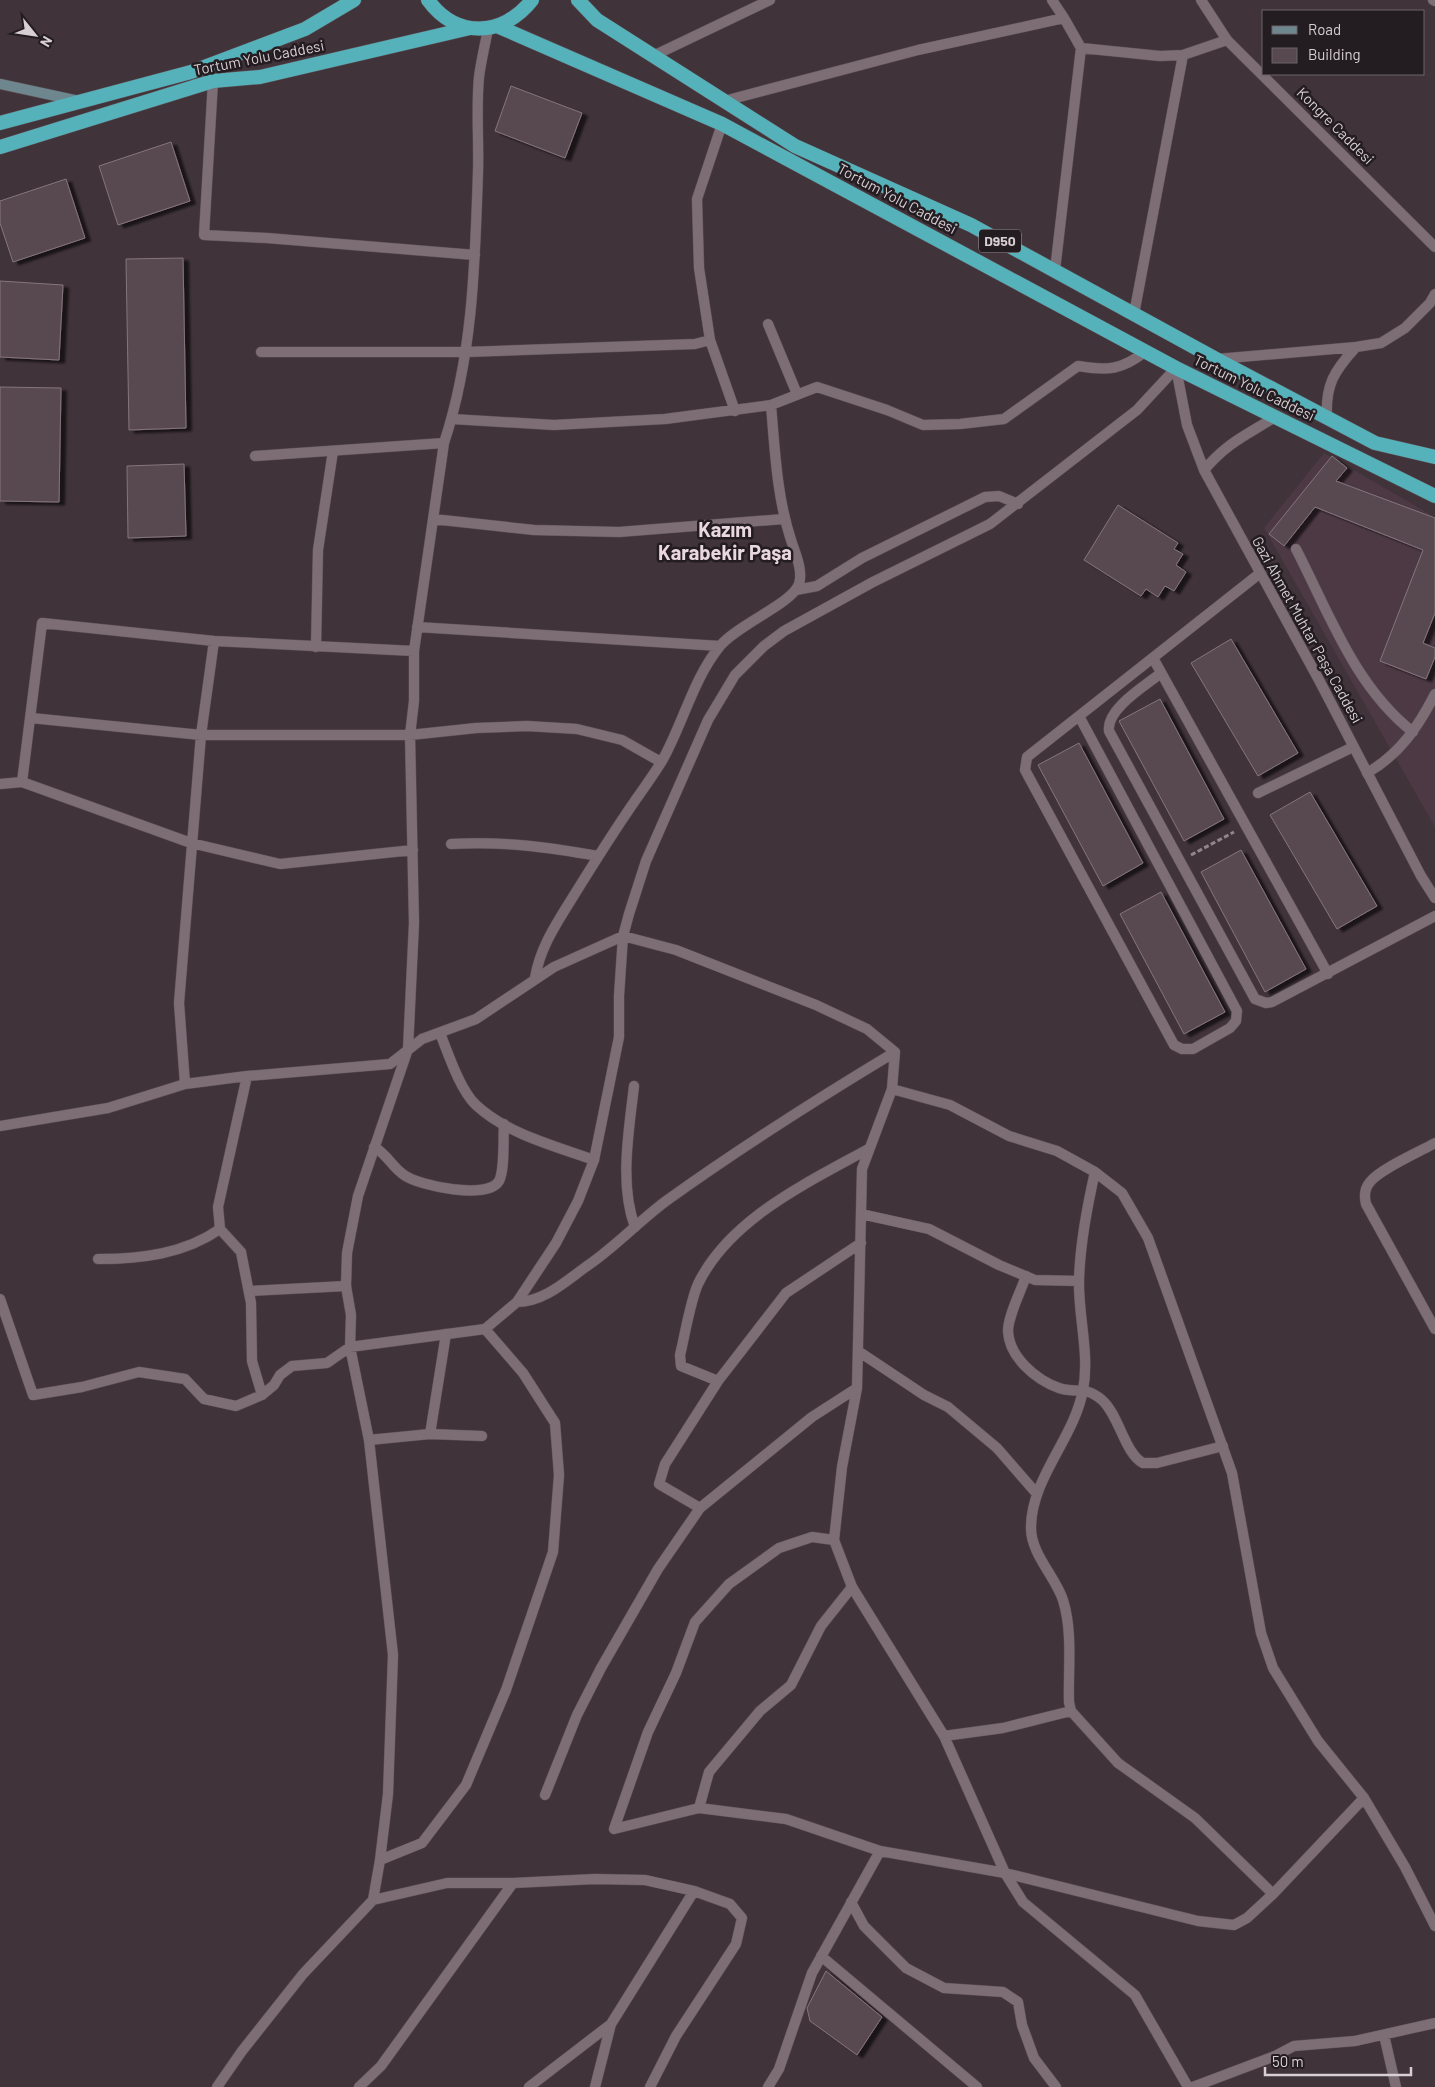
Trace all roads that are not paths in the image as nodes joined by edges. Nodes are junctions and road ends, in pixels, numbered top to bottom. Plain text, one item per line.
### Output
1 (354, 0) edge
2 (428, 0) edge
3 (532, 0) edge
4 (578, 0) edge
5 (770, 0) edge
6 (1052, 0) edge
7 (1201, 0) edge
8 (1064, 18) junction
9 (492, 27) junction
10 (470, 28) junction
11 (1227, 40) junction
12 (1081, 48) junction
13 (653, 56) junction
14 (1183, 56) junction
15 (1262, 75) edge
16 (1262, 75) edge
17 (213, 81) junction
18 (0, 84) edge
19 (80, 101) junction
20 (724, 101) junction
21 (0, 123) edge
22 (722, 124) junction
23 (0, 147) edge
24 (1435, 247) edge
25 (475, 255) junction
26 (1054, 270) junction
27 (1435, 294) edge
28 (1134, 314) junction
29 (768, 324) dead end
30 (710, 340) junction
31 (1356, 347) junction
32 (1146, 351) junction
33 (261, 352) dead end
34 (466, 352) junction
35 (1216, 359) junction
36 (1176, 368) junction
37 (797, 394) junction
38 (771, 405) junction
39 (735, 411) junction
40 (1275, 417) junction
41 (452, 419) junction
42 (1327, 419) junction
43 (444, 443) junction
44 (332, 451) junction
45 (255, 456) dead end
46 (1435, 457) edge
47 (1204, 470) junction
48 (1435, 496) edge
49 (1018, 504) junction
50 (433, 519) junction
51 (784, 519) junction
52 (1296, 549) dead end
53 (1259, 574) junction
54 (796, 590) junction
55 (417, 627) junction
56 (214, 641) junction
57 (720, 646) junction
58 (316, 647) junction
59 (414, 651) junction
60 (1153, 658) junction
61 (1161, 673) junction
62 (1435, 694) edge
63 (1079, 716) junction
64 (30, 718) junction
65 (1413, 732) junction
66 (201, 735) junction
67 (410, 735) junction
68 (1353, 747) junction
69 (661, 762) junction
70 (1367, 773) junction
71 (22, 782) junction
72 (0, 784) edge
73 (1258, 793) dead end
74 (191, 843) junction
75 (451, 844) dead end
76 (413, 850) junction
77 (598, 856) junction
78 (1435, 898) edge
79 (1435, 916) edge
80 (623, 936) junction
81 (1328, 974) junction
82 (535, 978) junction
83 (440, 1033) junction
84 (408, 1050) junction
85 (895, 1052) junction
86 (247, 1076) junction
87 (185, 1084) junction
88 (634, 1086) dead end
89 (892, 1089) junction
90 (504, 1124) junction
91 (0, 1126) edge
92 (1435, 1143) edge
93 (374, 1147) junction
94 (870, 1148) junction
95 (594, 1160) junction
96 (1095, 1172) junction
97 (861, 1214) junction
98 (635, 1227) junction
99 (220, 1229) junction
100 (861, 1243) junction
101 (98, 1259) dead end
102 (1026, 1276) junction
103 (1079, 1281) junction
104 (346, 1286) junction
105 (249, 1291) junction
106 (0, 1299) edge
107 (517, 1302) junction
108 (485, 1329) junction
109 (1435, 1329) edge
110 (446, 1334) junction
111 (350, 1347) junction
112 (858, 1351) junction
113 (718, 1382) junction
114 (857, 1388) junction
115 (1083, 1389) junction
116 (262, 1394) junction
117 (430, 1434) junction
118 (482, 1436) dead end
119 (369, 1440) junction
120 (1223, 1446) junction
121 (1037, 1494) junction
122 (700, 1508) junction
123 (834, 1540) junction
124 (852, 1587) junction
125 (1071, 1711) junction
126 (944, 1736) junction
127 (545, 1795) dead end
128 (1364, 1798) junction
129 (700, 1808) junction
130 (880, 1850) junction
131 (380, 1860) junction
132 (1005, 1873) junction
133 (513, 1883) junction
134 (694, 1891) junction
135 (1273, 1894) junction
136 (373, 1900) junction
137 (852, 1902) junction
138 (1435, 1926) edge
139 (821, 1956) junction
140 (1435, 2023) edge
141 (611, 2024) junction
142 (1384, 2035) junction
143 (217, 2087) edge
144 (359, 2087) edge
145 (529, 2087) edge
146 (595, 2087) edge
147 (650, 2087) edge
148 (768, 2087) edge
149 (977, 2087) edge
150 (1056, 2087) edge
151 (1188, 2087) edge
152 (1193, 2087) edge
153 (1396, 2087) edge

1 - 19 highway, Tortum Yolu Caddesi
2 - 10 highway, Tortum Yolu Caddesi
3 - 9 highway
4 - 13 highway, Tortum Yolu Caddesi / D950
5 - 13 street
6 - 8 street
7 - 11 street, Kongre Caddesi
8 - 12 street
8 - 20 street
9 - 10 highway, Tortum Yolu Caddesi
9 - 22 highway, Tortum Yolu Caddesi
9 - 25 street
10 - 17 highway, Tortum Yolu Caddesi
11 - 14 street
11 - 15 street, Kongre Caddesi
12 - 14 street
12 - 26 street
13 - 20 highway, Tortum Yolu Caddesi / D950
14 - 28 street
16 - 24 street, Kongre Caddesi
17 - 23 highway, Tortum Yolu Caddesi
17 - 25 street
18 - 19 main road
19 - 21 highway, Tortum Yolu Caddesi
20 - 26 highway, Tortum Yolu Caddesi / D950
22 - 30 street
22 - 32 highway, Tortum Yolu Caddesi
25 - 34 street
26 - 28 highway, Tortum Yolu Caddesi / D950
27 - 31 street
28 - 35 highway, Tortum Yolu Caddesi / D950
29 - 37 street
30 - 34 street
30 - 39 street
31 - 35 street
31 - 42 street
32 - 36 highway, Tortum Yolu Caddesi
32 - 37 street
33 - 34 street
34 - 41 street
35 - 42 highway, Tortum Yolu Caddesi / D950
36 - 40 highway, Tortum Yolu Caddesi
36 - 47 street, Gazi Ahmet Muhtar Paşa Caddesi
36 - 49 street
37 - 38 street
38 - 39 street
38 - 51 street
39 - 41 street
40 - 47 street
40 - 48 highway, Tortum Yolu Caddesi
41 - 43 street
42 - 46 highway, Tortum Yolu Caddesi / D950
43 - 44 street
43 - 50 street
44 - 45 street
44 - 58 street
47 - 53 street, Gazi Ahmet Muhtar Paşa Caddesi
49 - 54 street
49 - 80 street
50 - 51 street
50 - 55 street
51 - 54 street
52 - 65 street
53 - 60 street
53 - 68 street, Gazi Ahmet Muhtar Paşa Caddesi
54 - 57 street
55 - 57 street
55 - 59 street
56 - 58 street
56 - 64 street
56 - 66 street
57 - 69 street
58 - 59 street
59 - 67 street
60 - 61 street
60 - 63 street
61 - 81 street
61 - 81 street
62 - 65 street
63 - 63 street
64 - 66 street
64 - 71 street
65 - 70 street
66 - 67 street
66 - 74 street
67 - 69 street
67 - 76 street
68 - 70 street, Gazi Ahmet Muhtar Paşa Caddesi
68 - 73 street
69 - 77 street
70 - 78 street, Gazi Ahmet Muhtar Paşa Caddesi
71 - 72 street
71 - 74 street
74 - 76 street
74 - 87 street
75 - 77 street
76 - 84 street
77 - 82 street
79 - 81 street
80 - 82 street
80 - 85 street
80 - 95 street
82 - 83 street
83 - 84 street
83 - 90 street
84 - 86 street
84 - 93 street
85 - 89 street
85 - 98 street
86 - 87 street
86 - 99 street
87 - 91 street
88 - 98 street
89 - 94 street
89 - 96 street
90 - 93 street
90 - 95 street
92 - 109 street
93 - 104 street
94 - 97 street
94 - 113 street
95 - 107 street
96 - 103 street
96 - 120 street
97 - 100 street
97 - 102 street
98 - 107 street
99 - 101 street
99 - 105 street
100 - 112 street
100 - 113 street
102 - 103 street
102 - 115 street
103 - 115 street
104 - 105 street
104 - 111 street
105 - 116 street
106 - 116 street
107 - 108 street
108 - 110 street
108 - 131 street
110 - 111 street
110 - 117 street
111 - 116 street
111 - 119 street
112 - 114 street
112 - 121 street
113 - 122 street
114 - 122 street
114 - 123 street
115 - 120 street
115 - 121 street
117 - 118 street
117 - 119 street
119 - 131 street
120 - 128 street
121 - 125 street
122 - 127 street
123 - 124 street
123 - 129 street
124 - 126 street
124 - 129 street
125 - 126 street
125 - 135 street
126 - 132 street
128 - 135 street
128 - 138 street
129 - 130 street
130 - 132 street
130 - 137 street
131 - 136 street
132 - 135 street
132 - 151 street
133 - 134 street
133 - 136 street
133 - 144 street
134 - 141 street
134 - 147 street
136 - 143 street
137 - 139 street
137 - 150 street
139 - 148 street
139 - 149 street
140 - 142 street
141 - 145 street
141 - 146 street
142 - 152 street
142 - 153 street

